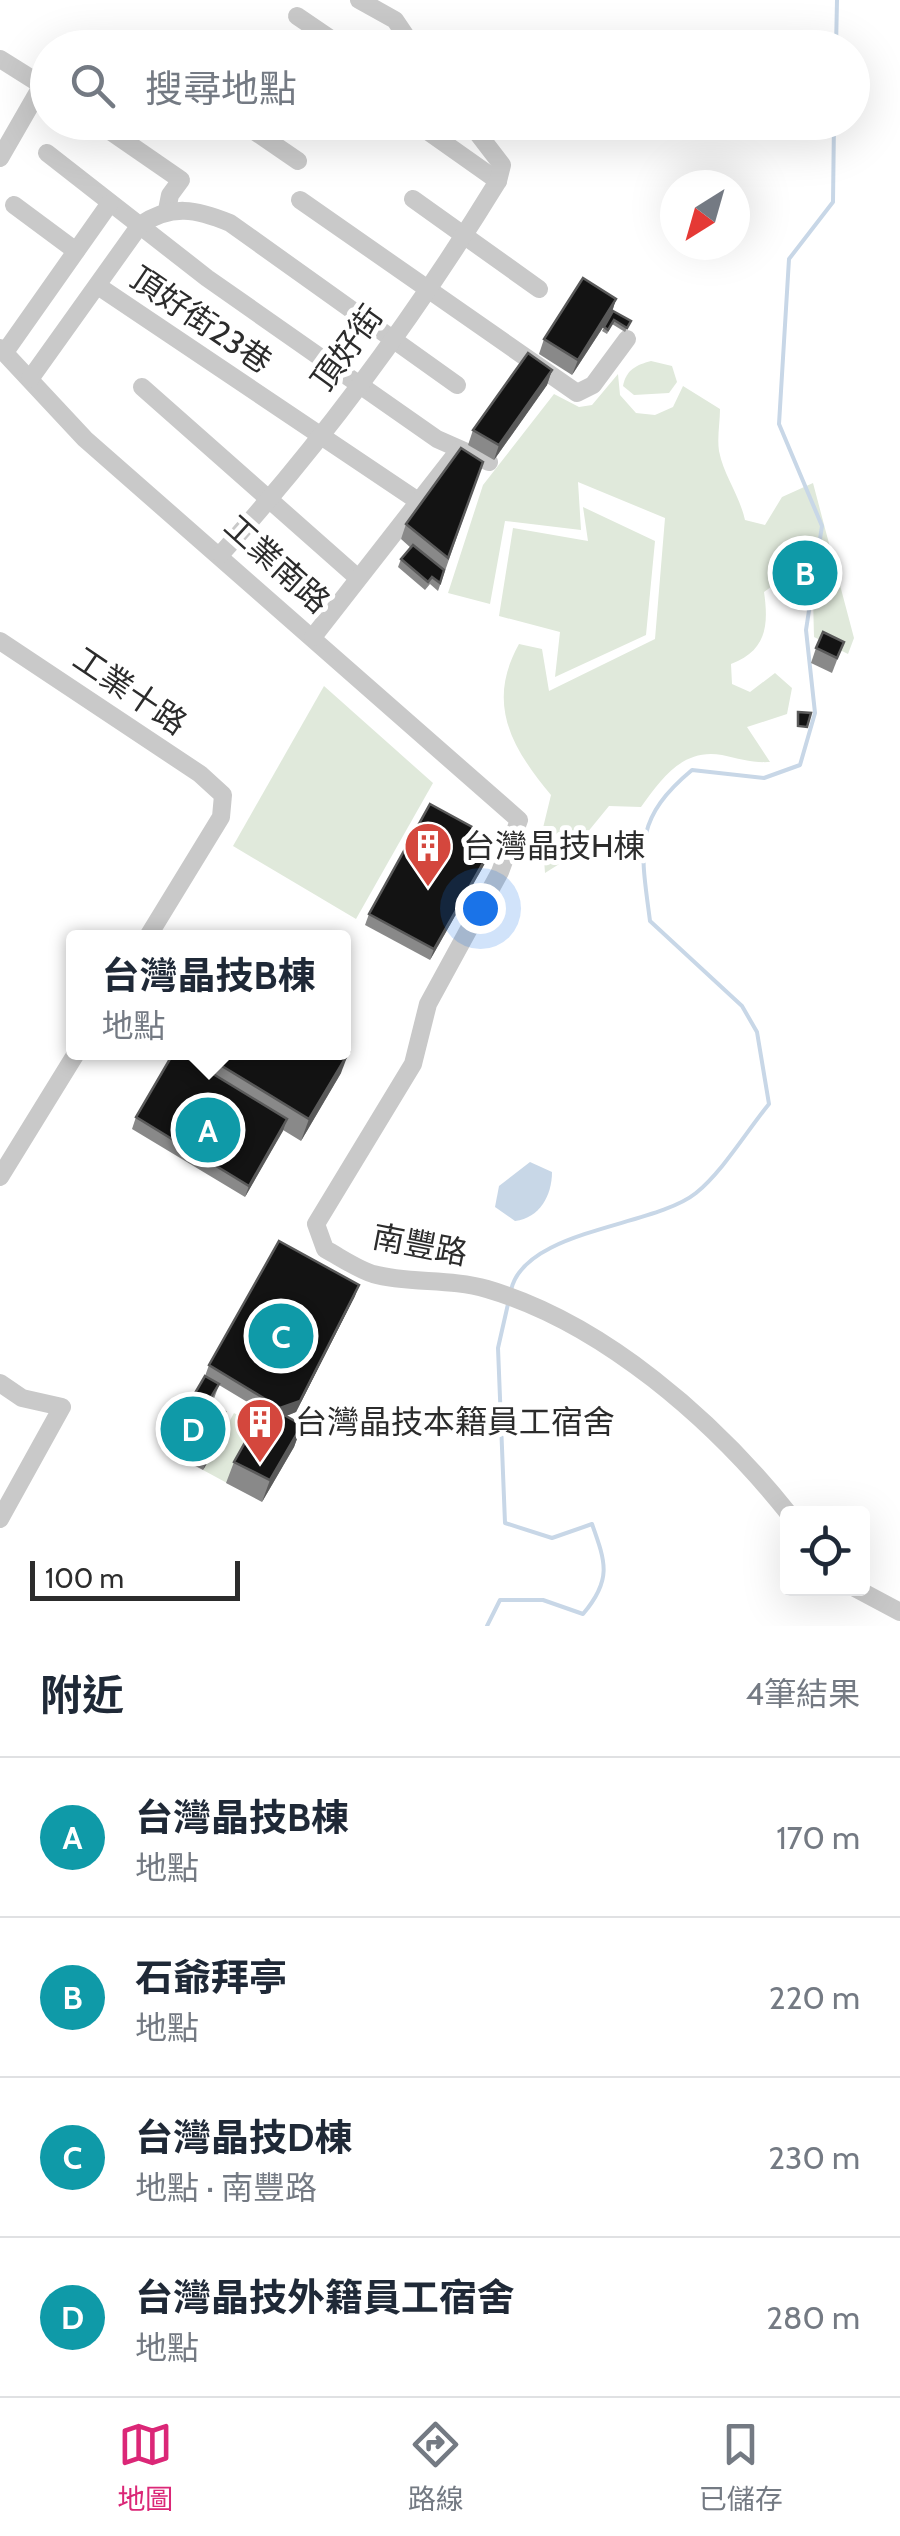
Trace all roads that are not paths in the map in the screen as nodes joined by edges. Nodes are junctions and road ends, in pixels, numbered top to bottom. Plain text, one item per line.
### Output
1 (359, 0) edge
2 (298, 16) dead end
3 (318, 30) edge
4 (402, 30) edge
5 (0, 59) edge
6 (30, 78) edge
7 (30, 110) edge
8 (123, 140) edge
9 (267, 140) edge
10 (444, 140) edge
11 (480, 140) edge
12 (48, 153) dead end
13 (0, 157) edge
14 (298, 162) dead end
15 (500, 173) junction
16 (300, 200) dead end
17 (414, 200) dead end
18 (110, 203) junction
19 (14, 205) dead end
20 (167, 210) junction
21 (140, 225) junction
22 (463, 238) junction
23 (76, 251) junction
24 (98, 286) junction
25 (428, 288) junction
26 (539, 289) dead end
27 (393, 337) junction
28 (626, 340) dead end
29 (2, 350) edge
30 (30, 379) junction
31 (358, 384) junction
32 (457, 385) dead end
33 (142, 387) dead end
34 (321, 436) junction
35 (459, 450) junction
36 (489, 462) dead end
37 (270, 500) junction
38 (418, 501) junction
39 (221, 554) junction
40 (358, 578) junction
41 (313, 637) junction
42 (0, 641) edge
43 (519, 820) joint
44 (152, 930) edge
45 (71, 1060) edge
46 (0, 1178) edge
47 (0, 1383) edge
48 (781, 1506) edge
49 (0, 1519) edge
50 (870, 1596) edge
51 (900, 1612) edge

1 - 4 street
2 - 3 street
5 - 6 street
7 - 13 street
8 - 20 street
9 - 14 street
10 - 15 street
11 - 15 street
12 - 18 street
15 - 22 street, 頂好街
16 - 25 street
17 - 22 street
18 - 21 street
18 - 23 street
19 - 23 street
20 - 21 street
20 - 27 street
21 - 24 street
21 - 31 street
22 - 25 street, 頂好街
22 - 26 street
23 - 29 street
24 - 30 street
24 - 34 street, 頂好街23巷
25 - 27 street, 頂好街
25 - 28 street
27 - 31 street, 頂好街
27 - 32 street
29 - 30 street, 工業南路
30 - 39 street, 工業南路
31 - 34 street, 頂好街
31 - 35 street
33 - 37 street
34 - 37 street, 頂好街
34 - 38 street, 頂好街23巷
35 - 36 street
35 - 38 street
37 - 39 street, 頂好街
37 - 40 street
38 - 40 street
39 - 41 street, 工業南路
40 - 41 street
41 - 43 street, 工業南路
42 - 44 street, 工業十路
43 - 48 street, 南豐路
45 - 46 street
47 - 49 street
50 - 51 street

